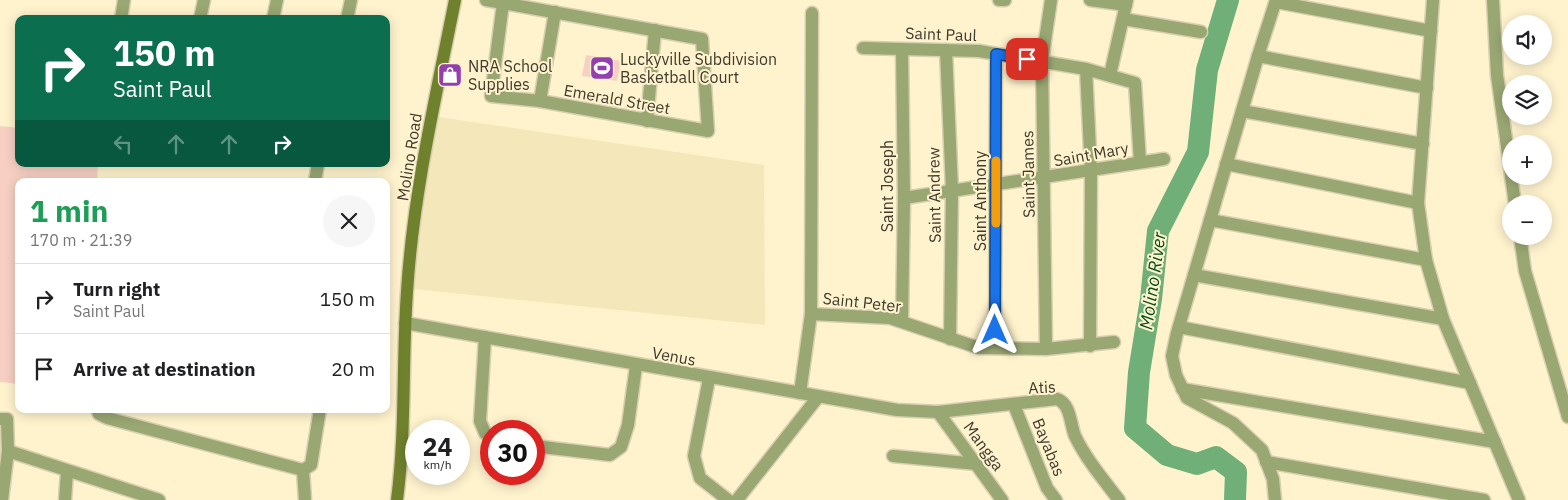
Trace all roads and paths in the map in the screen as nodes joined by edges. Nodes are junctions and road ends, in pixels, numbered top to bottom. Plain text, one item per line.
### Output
1 (124, 0) edge
2 (204, 0) edge
3 (277, 0) edge
4 (351, 0) edge
5 (454, 0) edge
6 (486, 0) edge
7 (1051, 0) edge
8 (1090, 0) edge
9 (1433, 0) edge
10 (1493, 0) edge
11 (1276, 1) edge
12 (1126, 2) edge
13 (503, 3) junction
14 (555, 12) junction
15 (812, 13) dead end
16 (122, 15) edge
17 (201, 15) edge
18 (274, 15) edge
19 (349, 15) edge
20 (1123, 19) junction
21 (655, 30) junction
22 (1431, 31) junction
23 (1201, 32) dead end
24 (863, 48) dead end
25 (902, 50) junction
26 (946, 50) junction
27 (996, 54) junction
28 (1258, 56) junction
29 (1042, 61) junction
30 (1086, 69) junction
31 (1110, 76) junction
32 (1427, 88) junction
33 (540, 101) junction
34 (1242, 110) junction
35 (646, 121) junction
36 (1506, 135) edge
37 (1423, 144) junction
38 (1164, 159) dead end
39 (1140, 162) junction
40 (1226, 164) junction
41 (1091, 171) junction
42 (1045, 178) junction
43 (996, 185) junction
44 (952, 190) junction
45 (904, 198) junction
46 (1418, 203) junction
47 (1210, 220) junction
48 (1521, 245) edge
49 (1426, 260) junction
50 (1194, 275) junction
51 (811, 314) junction
52 (1443, 319) junction
53 (902, 322) junction
54 (406, 323) junction
55 (1178, 327) junction
56 (485, 337) junction
57 (950, 339) junction
58 (1114, 342) dead end
59 (1090, 346) junction
60 (995, 348) junction
61 (1046, 349) junction
62 (636, 366) junction
63 (709, 379) junction
64 (1470, 383) junction
65 (1182, 388) junction
66 (800, 393) junction
67 (818, 397) junction
68 (1236, 398) junction
69 (1014, 405) junction
70 (938, 412) junction
71 (100, 413) edge
72 (319, 413) edge
73 (1568, 417) edge
74 (0, 418) edge
75 (480, 420) edge
76 (1230, 421) junction
77 (1495, 442) junction
78 (545, 447) edge
79 (8, 451) junction
80 (893, 456) dead end
81 (1266, 462) junction
82 (977, 464) junction
83 (303, 470) junction
84 (67, 472) junction
85 (2, 477) edge
86 (118, 494) edge
87 (2, 500) edge
88 (65, 500) edge
89 (159, 500) edge
90 (305, 500) edge
91 (397, 500) edge
92 (728, 500) edge
93 (737, 500) edge
94 (1002, 500) edge
95 (1056, 500) edge
96 (1119, 500) edge
97 (1275, 500) edge
98 (1484, 500) edge
99 (1519, 500) edge

1 - 16 street
2 - 17 street
3 - 18 street
4 - 19 street
5 - 54 main road, Molino Road
6 - 13 street
7 - 29 street, Saint James
8 - 12 street
9 - 22 street
10 - 36 street
11 - 22 street
11 - 28 street
12 - 20 street
13 - 14 street
13 - 33 street, Emerald Street
14 - 21 street
14 - 33 street
15 - 51 street
20 - 23 street
20 - 31 street
21 - 35 street
21 - 35 street, Emerald Street
22 - 32 street
24 - 25 street, Saint Paul
25 - 26 street, Saint Paul
25 - 45 street, Saint Joseph
26 - 27 street, Saint Paul
26 - 44 street, Saint Andrew
27 - 29 street, Saint Paul
27 - 43 street, Saint Anthony
28 - 32 street
28 - 34 street
29 - 30 street, Saint Paul
29 - 42 street, Saint James
30 - 31 street, Saint Paul
30 - 41 street
31 - 39 street, Saint Paul
32 - 37 street
33 - 35 street, Emerald Street
34 - 37 street
34 - 40 street
37 - 46 street
38 - 39 street, Saint Mary
39 - 41 street, Saint Mary
40 - 46 street
40 - 47 street
41 - 42 street, Saint Mary
41 - 59 street
42 - 43 street, Saint Mary
42 - 61 street, Saint James
43 - 44 street, Saint Mary
43 - 60 street, Saint Anthony
44 - 45 street, Saint Mary
44 - 57 street, Saint Andrew
45 - 53 street, Saint Joseph
46 - 49 street
47 - 49 street
47 - 50 street
48 - 73 street
49 - 52 street
50 - 52 street
50 - 55 street
51 - 53 street, Saint Peter
51 - 66 street
52 - 64 street
53 - 57 street, Saint Peter
54 - 56 street, Venus
54 - 91 main road, Molino Road
55 - 64 street
55 - 65 street
56 - 62 street, Venus
56 - 75 street
57 - 60 street, Saint Peter
58 - 59 street, Saint Peter
59 - 61 street, Saint Peter
60 - 61 street, Saint Peter
62 - 63 street, Venus
62 - 78 street
63 - 66 street, Venus
63 - 92 street
64 - 77 street
65 - 68 street
65 - 76 street
66 - 67 street, Venus
67 - 70 street, Venus
67 - 93 street
68 - 76 street
68 - 77 street
69 - 70 street, Atis
69 - 95 street, Bayabas
69 - 96 street, Atis
70 - 82 street, Mangga
71 - 83 street
72 - 83 street
74 - 79 street
76 - 81 street
77 - 99 street
79 - 84 street
79 - 85 street
80 - 82 street
81 - 97 street
81 - 98 street
82 - 94 street, Mangga
83 - 90 street
84 - 86 street
84 - 88 street
85 - 87 street
86 - 89 street

